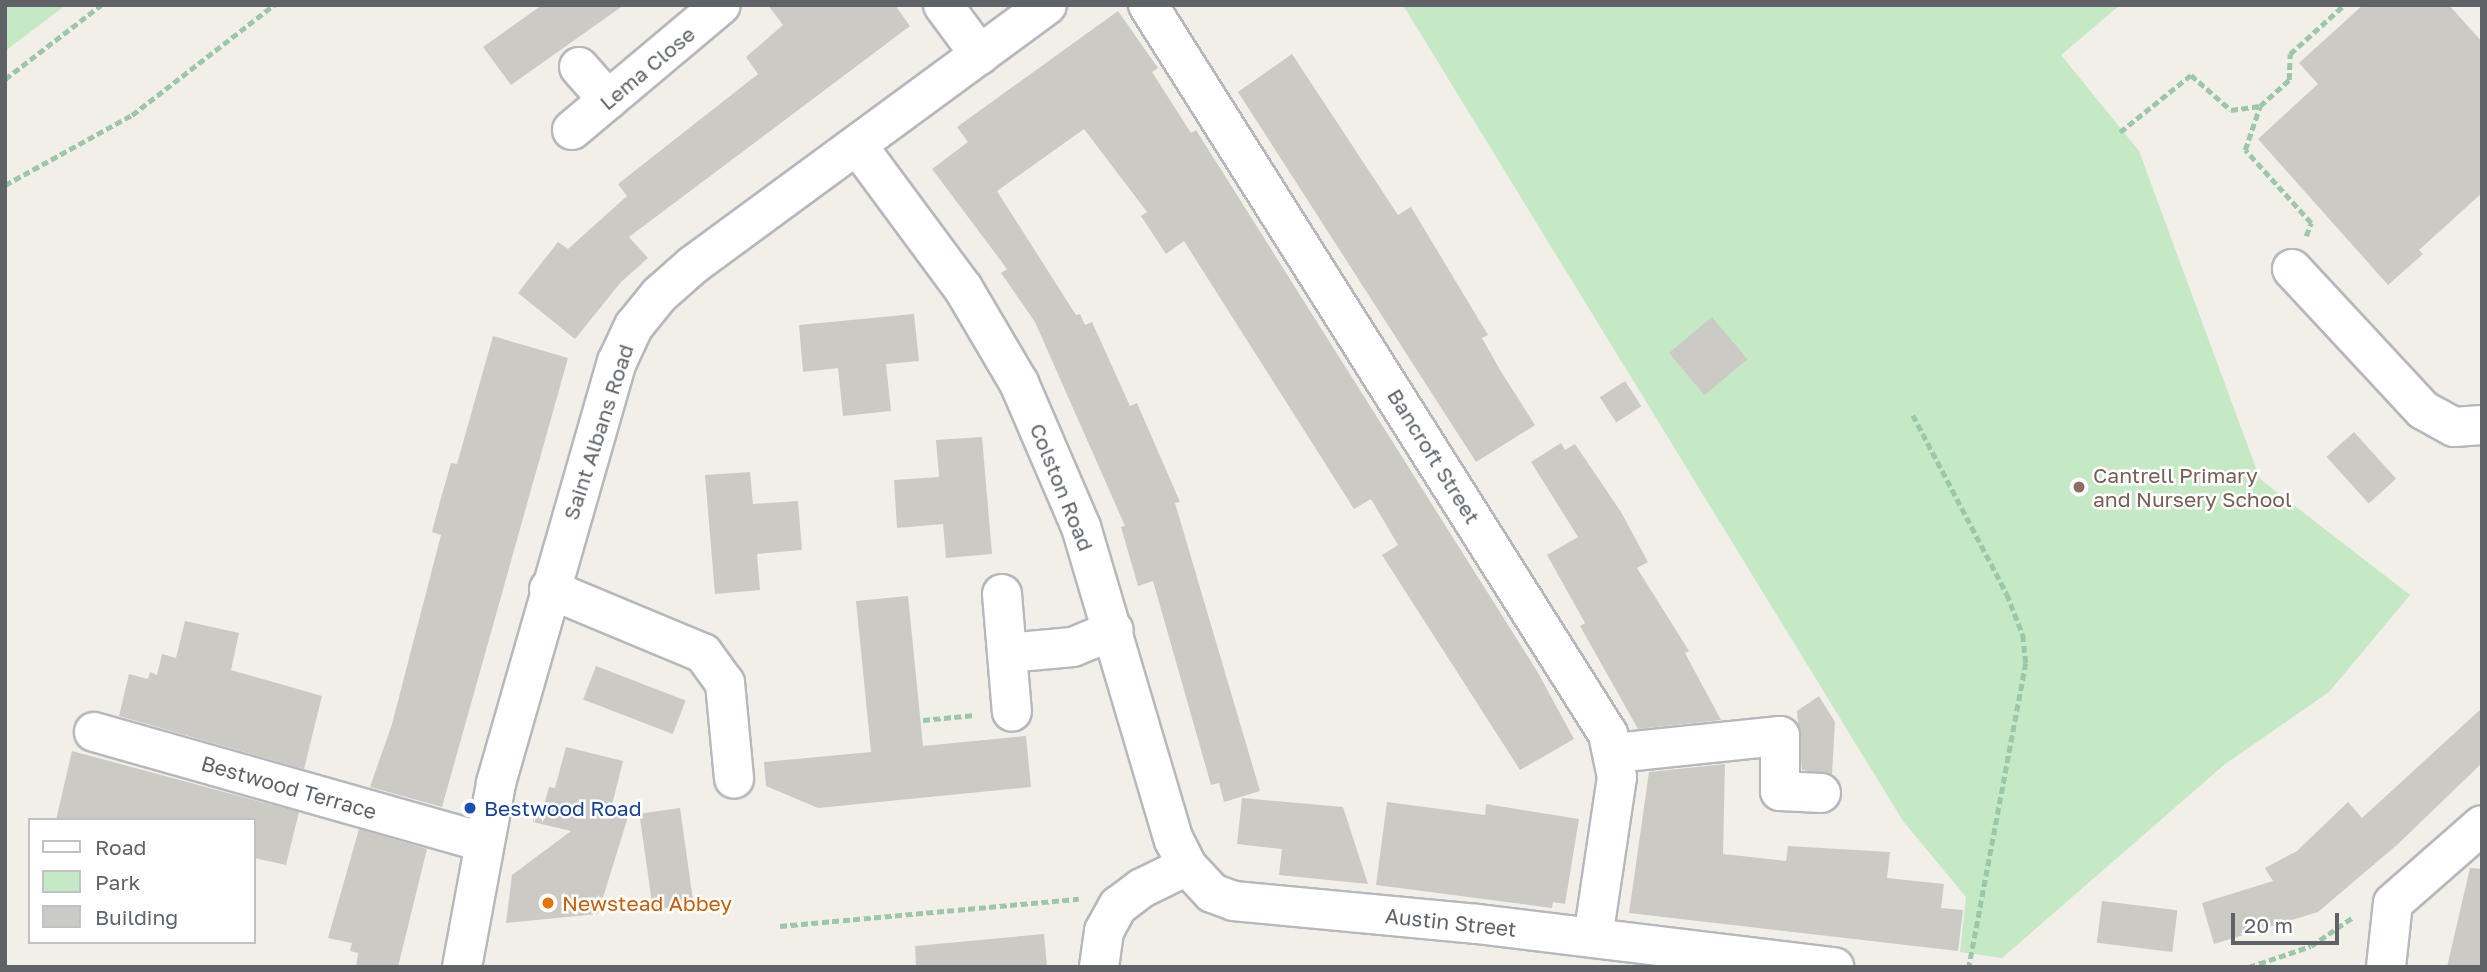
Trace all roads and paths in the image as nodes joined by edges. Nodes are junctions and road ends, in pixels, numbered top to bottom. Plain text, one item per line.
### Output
1 (101, 5) edge
2 (274, 5) edge
3 (721, 5) edge
4 (943, 5) edge
5 (1047, 5) edge
6 (1148, 5) edge
7 (2344, 5) edge
8 (980, 55) junction
9 (579, 67) dead end
10 (5, 79) edge
11 (608, 100) junction
12 (2260, 106) junction
13 (572, 130) dead end
14 (2120, 131) dead end
15 (857, 145) junction
16 (5, 185) edge
17 (2292, 269) joint
18 (1913, 415) dead end
19 (2482, 425) edge
20 (549, 589) junction
21 (1002, 594) dead end
22 (1114, 630) junction
23 (1007, 653) junction
24 (1012, 712) joint
25 (923, 720) dead end
26 (94, 732) dead end
27 (1615, 753) junction
28 (734, 779) dead end
29 (1821, 793) dead end
30 (2482, 825) edge
31 (484, 842) junction
32 (1187, 866) junction
33 (2393, 903) junction
34 (780, 926) dead end
35 (1099, 932) edge
36 (1593, 937) junction
37 (462, 967) edge
38 (1834, 967) edge
39 (1969, 967) edge
40 (2249, 967) edge
41 (2386, 967) edge

1 - 10 path
2 - 16 path
3 - 11 street, Lema Close
4 - 8 street
5 - 8 street, Saint Albans Road
6 - 27 street, Bancroft Street
7 - 12 path
8 - 15 street, Saint Albans Road
9 - 11 street
11 - 13 street, Lema Close
12 - 14 path
12 - 17 path
15 - 20 street, Saint Albans Road
15 - 22 street, Colston Road
17 - 19 street
18 - 39 path
20 - 28 street
20 - 31 street, Saint Albans Road
21 - 23 street
22 - 23 street
22 - 32 street, Colston Road
23 - 24 street
24 - 25 path
26 - 31 street, Bestwood Terrace
27 - 29 street
27 - 36 street, Bancroft Street
30 - 33 street
31 - 37 street, Saint Albans Road
32 - 35 street
32 - 36 street, Austin Street
33 - 40 path
33 - 41 street
34 - 35 path
36 - 38 street, Austin Street

